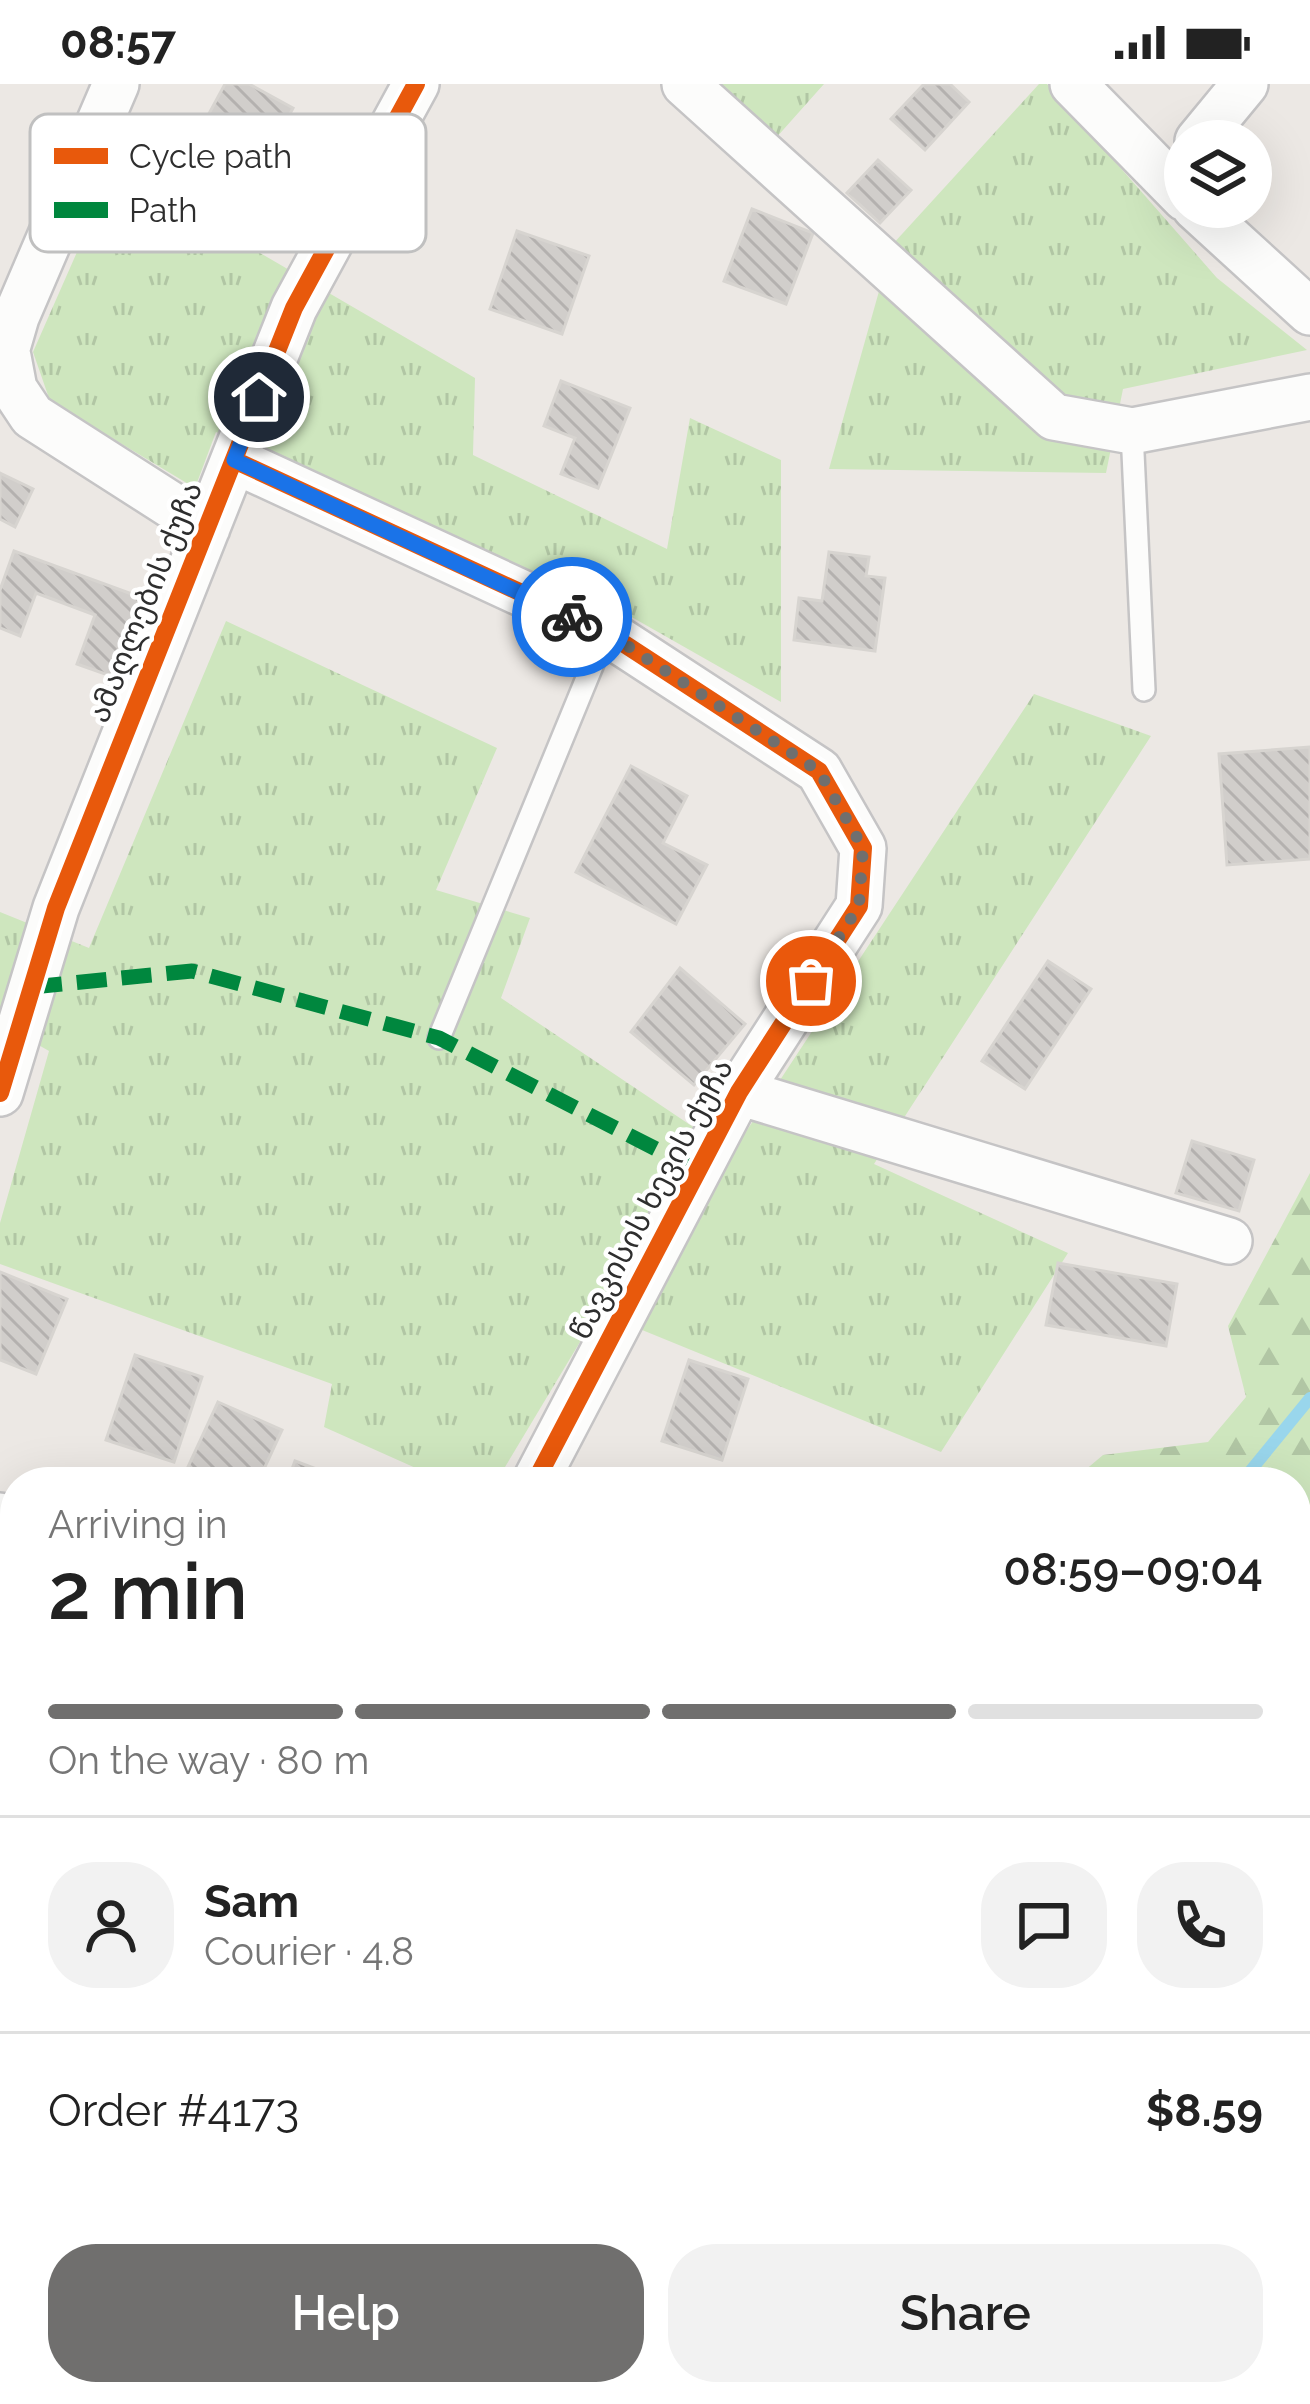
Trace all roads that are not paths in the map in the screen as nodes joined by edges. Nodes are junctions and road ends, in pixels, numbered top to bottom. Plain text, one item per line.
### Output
1 (116, 84) edge
2 (416, 84) edge
3 (686, 84) edge
4 (1073, 84) edge
5 (1245, 84) edge
6 (103, 114) edge
7 (400, 114) edge
8 (1215, 120) edge
9 (1164, 168) edge
10 (1226, 228) edge
11 (44, 252) edge
12 (324, 252) edge
13 (1310, 311) edge
14 (4, 364) edge
15 (1310, 397) edge
16 (1132, 431) junction
17 (234, 460) junction
18 (207, 528) junction
19 (606, 632) junction
20 (1144, 690) dead end
21 (439, 1038) dead end
22 (739, 1092) junction
23 (0, 1094) edge
24 (1229, 1241) dead end
25 (543, 1467) edge

1 - 6 street
2 - 7 street, ამაღლების ქუჩა
3 - 16 street
4 - 9 street
5 - 8 street
10 - 13 street
11 - 14 street
12 - 17 street, ამაღლების ქუჩა
14 - 18 street
15 - 16 street
16 - 20 lane
17 - 18 street, ამაღლების ქუჩა
17 - 19 street, წავკისის ხევის ქუჩა
18 - 23 street, ამაღლების ქუჩა
19 - 21 lane
19 - 22 street, წავკისის ხევის ქუჩა
22 - 24 street
22 - 25 street, წავკისის ხევის ქუჩა

